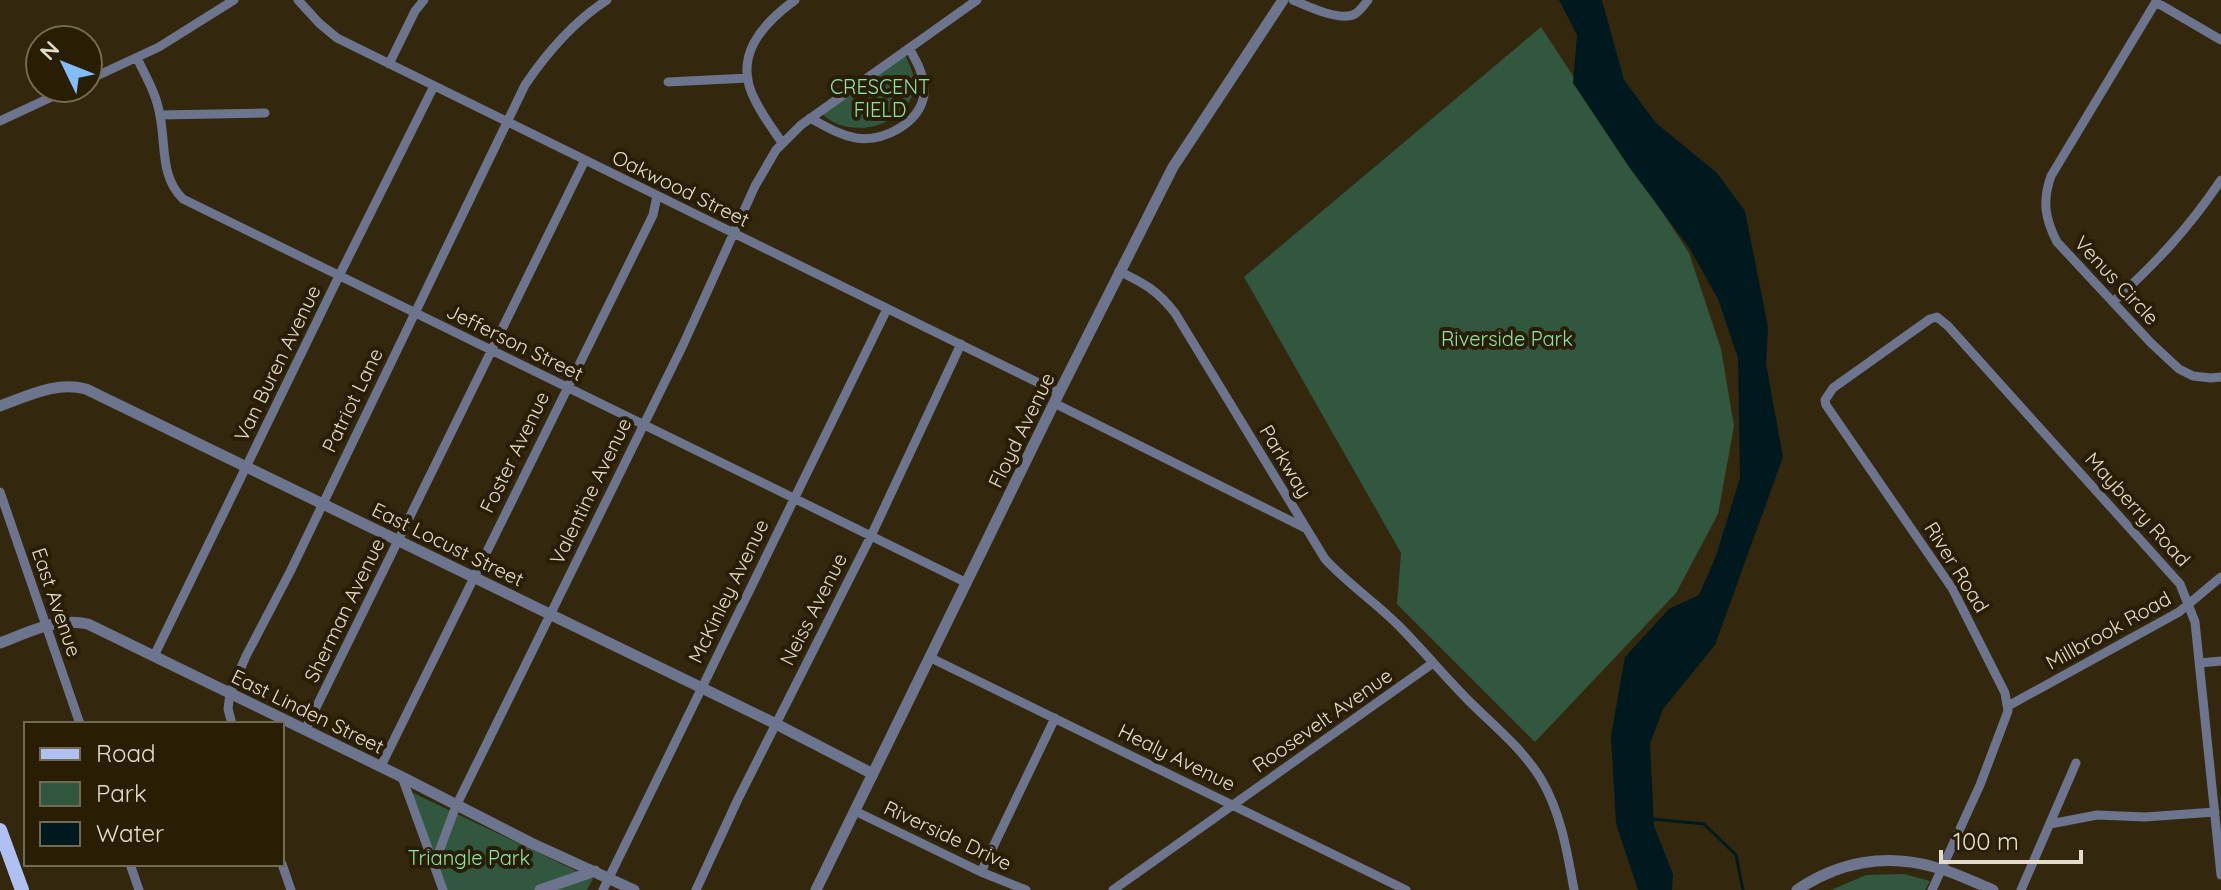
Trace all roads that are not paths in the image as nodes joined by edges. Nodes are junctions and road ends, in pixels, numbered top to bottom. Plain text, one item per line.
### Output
1 (234, 0) edge
2 (298, 0) edge
3 (424, 0) edge
4 (607, 0) edge
5 (795, 0) edge
6 (977, 0) edge
7 (1283, 0) edge
8 (1293, 0) edge
9 (1368, 0) edge
10 (2156, 1) edge
11 (2221, 40) edge
12 (909, 48) junction
13 (137, 58) junction
14 (389, 64) junction
15 (104, 73) edge
16 (748, 78) junction
17 (668, 82) dead end
18 (434, 86) junction
19 (37, 104) edge
20 (265, 113) dead end
21 (160, 115) junction
22 (810, 118) junction
23 (0, 121) edge
24 (509, 123) junction
25 (782, 143) junction
26 (585, 160) junction
27 (2221, 180) edge
28 (657, 196) junction
29 (735, 234) junction
30 (1119, 271) junction
31 (339, 276) junction
32 (2113, 302) junction
33 (887, 309) junction
34 (415, 313) junction
35 (1930, 319) joint
36 (961, 344) junction
37 (491, 350) junction
38 (2221, 377) edge
39 (567, 387) junction
40 (1057, 398) junction
41 (0, 406) edge
42 (643, 424) junction
43 (246, 467) junction
44 (0, 492) edge
45 (794, 498) junction
46 (322, 502) junction
47 (1306, 529) junction
48 (871, 536) junction
49 (398, 540) junction
50 (474, 577) junction
51 (2221, 577) edge
52 (967, 583) junction
53 (2190, 604) junction
54 (549, 614) junction
55 (48, 626) junction
56 (0, 643) edge
57 (154, 656) junction
58 (931, 658) junction
59 (2221, 661) edge
60 (1433, 663) junction
61 (2200, 663) junction
62 (701, 687) junction
63 (230, 693) junction
64 (2008, 706) junction
65 (1055, 718) junction
66 (79, 722) edge
67 (231, 722) edge
68 (776, 724) junction
69 (305, 730) junction
70 (2221, 740) edge
71 (2208, 742) junction
72 (2076, 763) dead end
73 (381, 766) junction
74 (873, 774) junction
75 (402, 777) junction
76 (1233, 805) junction
77 (456, 806) junction
78 (855, 811) junction
79 (2215, 812) junction
80 (2050, 824) junction
81 (0, 830) edge
82 (434, 865) junction
83 (131, 866) edge
84 (283, 866) edge
85 (1942, 870) junction
86 (595, 871) junction
87 (981, 872) junction
88 (2221, 875) edge
89 (609, 878) junction
90 (22, 890) edge
91 (139, 890) edge
92 (291, 890) edge
93 (443, 890) edge
94 (540, 890) edge
95 (603, 890) edge
96 (634, 890) edge
97 (696, 890) edge
98 (816, 890) edge
99 (1026, 890) edge
100 (1113, 890) edge
101 (1406, 890) edge
102 (1574, 890) edge
103 (1797, 890) edge
104 (1932, 890) edge
105 (1993, 890) edge
106 (2021, 890) edge

1 - 13 street
2 - 14 street, Oakwood Street
3 - 14 street
4 - 24 street, Patriot Lane
5 - 16 street
6 - 12 street, Valentine Avenue
7 - 30 street, Floyd Avenue
8 - 9 street
10 - 11 street
10 - 32 street, Venus Circle
12 - 22 street, Valentine Avenue
12 - 22 street
13 - 15 street
13 - 21 street, Jefferson Street
14 - 18 street, Oakwood Street
16 - 17 street
16 - 25 street
18 - 24 street, Oakwood Street
18 - 31 street, Van Buren Avenue
19 - 23 street
20 - 21 street
21 - 31 street, Jefferson Street
22 - 25 street, Valentine Avenue
24 - 26 street, Oakwood Street
24 - 34 street, Patriot Lane
25 - 29 street, Valentine Avenue
26 - 28 street, Oakwood Street
26 - 37 street, Sherman Avenue
27 - 32 street
28 - 29 street, Oakwood Street
28 - 39 street, Foster Avenue
29 - 33 street, Oakwood Street
29 - 42 street, Valentine Avenue
30 - 40 street, Floyd Avenue
30 - 47 street, Parkway
31 - 34 street, Jefferson Street
31 - 43 street, Van Buren Avenue
32 - 38 street, Venus Circle
33 - 36 street, Oakwood Street
33 - 45 street, McKinley Avenue
34 - 37 street, Jefferson Street
34 - 46 street, Patriot Lane
35 - 53 street, Mayberry Road
35 - 64 street, River Road
36 - 40 street, Oakwood Street
36 - 48 street, Neiss Avenue
37 - 39 street, Jefferson Street
37 - 49 street, Sherman Avenue
39 - 42 street, Jefferson Street
39 - 50 street, Foster Avenue
40 - 47 street, Oakwood Street
40 - 52 street, Floyd Avenue
41 - 43 street, East Locust Street
42 - 45 street, Jefferson Street
42 - 54 street, Valentine Avenue
43 - 46 street, East Locust Street
43 - 57 street, Van Buren Avenue
44 - 55 street, East Avenue
45 - 48 street, Jefferson Street
45 - 62 street, McKinley Avenue
46 - 49 street, East Locust Street
46 - 63 street, Patriot Lane
47 - 60 street, Parkway
48 - 52 street, Jefferson Street
48 - 68 street, Neiss Avenue
49 - 50 street, East Locust Street
49 - 69 street, Sherman Avenue
50 - 54 street, East Locust Street
50 - 73 street, Foster Avenue
51 - 53 street, Millbrook Road
52 - 58 street, Floyd Avenue
53 - 61 street, Mayberry Road
53 - 64 street, Millbrook Road
54 - 62 street, East Locust Street
54 - 77 street, Valentine Avenue
55 - 56 street, East Linden Street
55 - 57 street, East Linden Street
55 - 66 street, East Avenue
57 - 63 street, East Linden Street
58 - 65 street, Healy Avenue
58 - 74 street, Floyd Avenue
59 - 61 street
60 - 76 street, Roosevelt Avenue
60 - 102 street, Parkway
61 - 71 street, Mayberry Road
62 - 68 street, East Locust Street
62 - 89 street, McKinley Avenue
63 - 67 street
63 - 69 street, East Linden Street
64 - 85 street
65 - 76 street, Healy Avenue
65 - 87 street
68 - 74 street, East Locust Street
68 - 97 street, Neiss Avenue
69 - 73 street, East Linden Street
70 - 71 street
71 - 79 street, Mayberry Road
72 - 80 street
73 - 75 street, East Linden Street
74 - 78 street, Floyd Avenue
75 - 77 street, East Linden Street
75 - 82 street
76 - 100 street, Roosevelt Avenue
76 - 101 street, Healy Avenue
77 - 82 street, Valentine Avenue
77 - 86 street, East Linden Street
78 - 87 street, Riverside Drive
78 - 98 street, Floyd Avenue
79 - 80 street
79 - 88 street, Mayberry Road
80 - 106 street
81 - 90 main road
82 - 93 street
83 - 91 street
84 - 92 street
85 - 103 street
85 - 104 street
85 - 105 street
86 - 89 street, East Linden Street
86 - 94 street
87 - 99 street, Riverside Drive
89 - 95 street, McKinley Avenue
89 - 96 street, East Linden Street

